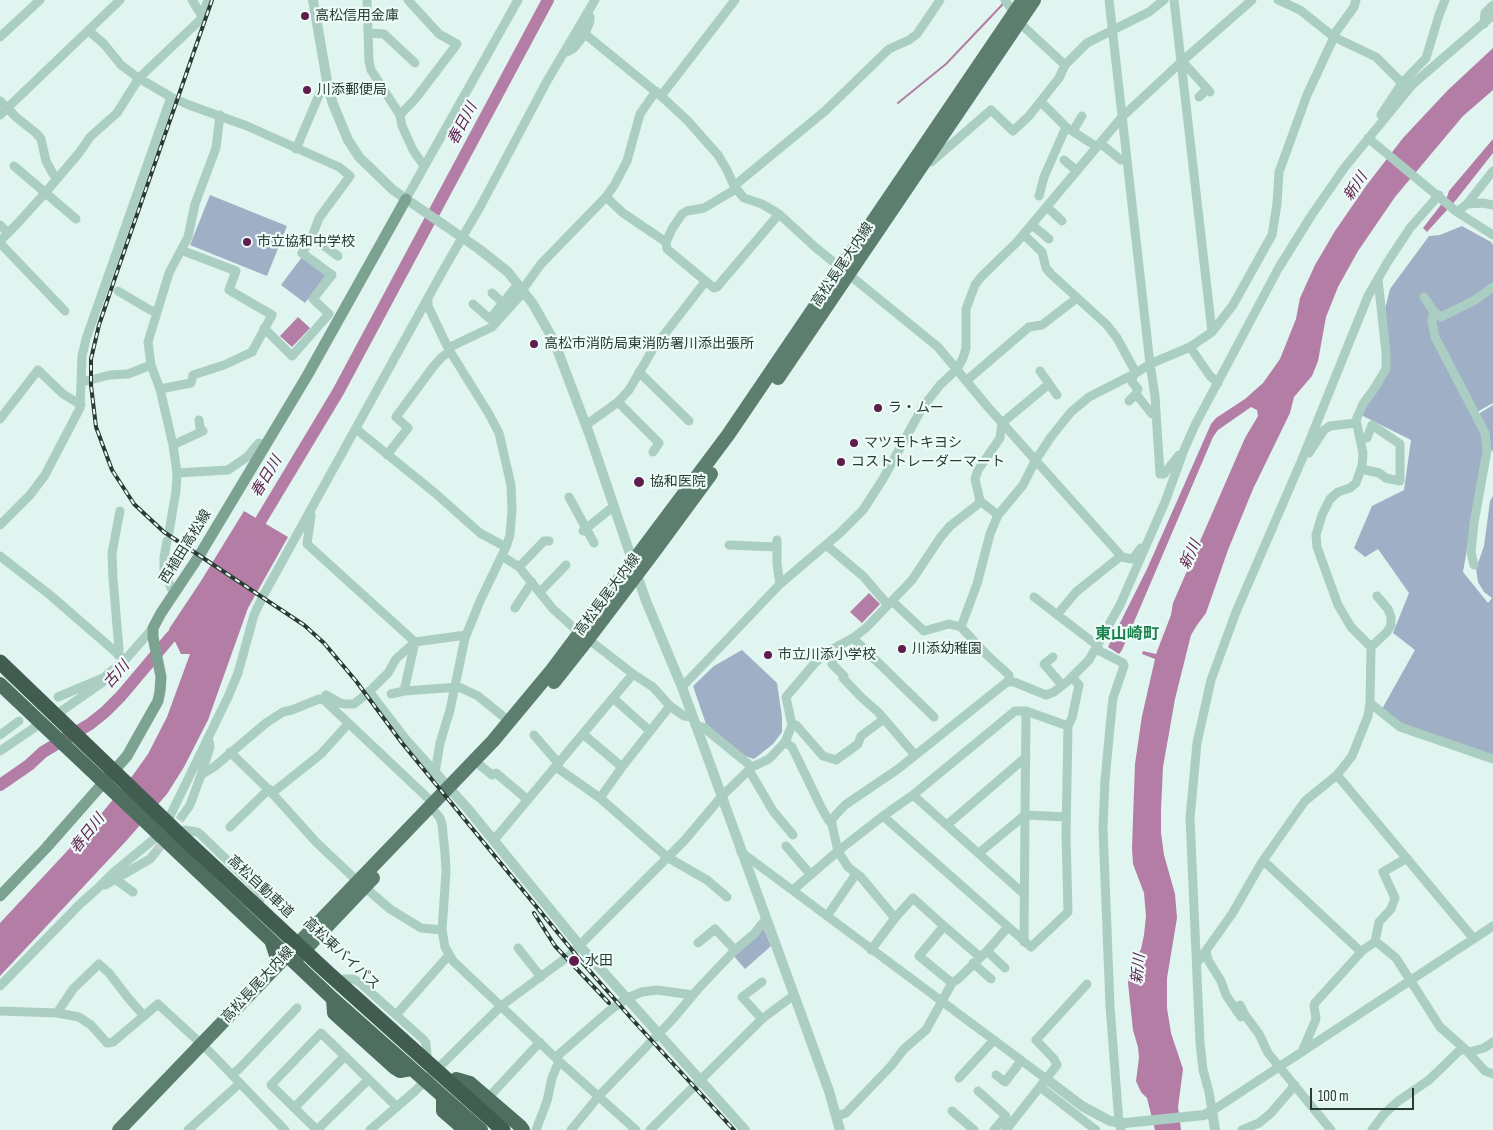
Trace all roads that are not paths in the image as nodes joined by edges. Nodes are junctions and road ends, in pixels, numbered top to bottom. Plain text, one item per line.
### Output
1 (40, 0) edge
2 (120, 0) edge
3 (192, 0) edge
4 (208, 0) edge
5 (313, 0) edge
6 (367, 0) edge
7 (408, 0) edge
8 (518, 0) edge
9 (595, 0) edge
10 (735, 0) edge
11 (940, 0) edge
12 (1005, 0) edge
13 (1023, 0) edge
14 (1034, 0) edge
15 (1109, 0) edge
16 (1164, 0) edge
17 (1174, 0) edge
18 (1252, 0) edge
19 (1278, 0) edge
20 (1356, 0) edge
21 (1445, 0) edge
22 (1493, 4) edge
23 (587, 13) junction
24 (1493, 14) edge
25 (202, 16) junction
26 (1017, 18) junction
27 (1484, 24) junction
28 (89, 30) junction
29 (1112, 30) junction
30 (368, 33) junction
31 (585, 34) junction
32 (0, 37) edge
33 (1333, 37) junction
34 (565, 53) junction
35 (1181, 62) junction
36 (415, 63) dead end
37 (1065, 66) junction
38 (139, 78) junction
39 (1402, 82) junction
40 (328, 87) junction
41 (659, 94) junction
42 (171, 97) junction
43 (1199, 97) dead end
44 (0, 101) edge
45 (1041, 102) junction
46 (7, 109) junction
47 (220, 115) junction
48 (400, 115) junction
49 (0, 116) edge
50 (1082, 116) dead end
51 (1122, 117) junction
52 (1377, 127) junction
53 (1069, 129) junction
54 (1370, 140) junction
55 (1098, 145) junction
56 (296, 149) junction
57 (927, 159) junction
58 (1064, 160) dead end
59 (1121, 160) dead end
60 (14, 166) dead end
61 (424, 166) junction
62 (1077, 171) junction
63 (1493, 171) edge
64 (57, 178) junction
65 (735, 187) junction
66 (45, 193) junction
67 (1438, 195) junction
68 (1039, 196) dead end
69 (606, 197) junction
70 (409, 202) junction
71 (1467, 204) junction
72 (1493, 205) edge
73 (1047, 206) junction
74 (1455, 210) junction
75 (779, 214) junction
76 (76, 218) dead end
77 (1062, 221) dead end
78 (0, 225) edge
79 (1032, 225) junction
80 (8, 232) junction
81 (1024, 235) junction
82 (1493, 235) edge
83 (312, 237) junction
84 (461, 237) junction
85 (1049, 239) dead end
86 (0, 242) edge
87 (666, 242) junction
88 (181, 250) junction
89 (338, 256) dead end
90 (845, 271) junction
91 (1378, 279) junction
92 (705, 282) junction
93 (520, 287) junction
94 (1493, 287) edge
95 (118, 291) dead end
96 (492, 293) dead end
97 (1424, 297) dead end
98 (1077, 298) junction
99 (428, 300) junction
100 (503, 303) junction
101 (473, 304) dead end
102 (65, 311) dead end
103 (157, 312) junction
104 (1434, 312) junction
105 (334, 317) junction
106 (264, 328) junction
107 (1212, 332) junction
108 (1190, 347) junction
109 (449, 350) junction
110 (1150, 364) junction
111 (151, 365) junction
112 (957, 370) junction
113 (1040, 371) dead end
114 (639, 372) junction
115 (1135, 374) junction
116 (966, 380) junction
117 (82, 382) junction
118 (1218, 383) junction
119 (1049, 384) junction
120 (160, 389) junction
121 (1136, 394) junction
122 (1057, 395) dead end
123 (1129, 401) dead end
124 (618, 402) junction
125 (81, 405) junction
126 (1156, 415) junction
127 (0, 418) edge
128 (199, 420) dead end
129 (689, 421) dead end
130 (1002, 423) junction
131 (1356, 423) junction
132 (586, 425) junction
133 (356, 429) junction
134 (1367, 438) dead end
135 (173, 445) junction
136 (265, 446) junction
137 (1184, 450) junction
138 (653, 452) dead end
139 (387, 455) junction
140 (1303, 457) junction
141 (1035, 461) junction
142 (1360, 469) junction
143 (177, 473) junction
144 (570, 497) dead end
145 (980, 501) junction
146 (614, 506) junction
147 (120, 511) dead end
148 (310, 512) junction
149 (998, 515) junction
150 (0, 525) edge
151 (585, 529) junction
152 (1152, 532) junction
153 (549, 541) dead end
154 (594, 544) dead end
155 (729, 545) dead end
156 (826, 545) junction
157 (506, 547) junction
158 (0, 556) edge
159 (502, 556) junction
160 (1121, 556) junction
161 (1130, 559) junction
162 (633, 561) junction
163 (566, 564) dead end
164 (1474, 565) dead end
165 (519, 567) junction
166 (636, 575) junction
167 (532, 582) junction
168 (780, 584) junction
169 (1129, 584) junction
170 (175, 591) junction
171 (540, 592) junction
172 (1377, 596) dead end
173 (1034, 597) dead end
174 (890, 603) junction
175 (515, 608) dead end
176 (1057, 615) junction
177 (961, 627) junction
178 (153, 633) junction
179 (466, 635) junction
180 (584, 636) junction
181 (853, 638) junction
182 (414, 642) junction
183 (838, 647) junction
184 (1371, 647) junction
185 (1097, 648) junction
186 (0, 653) edge
187 (1053, 657) dead end
188 (121, 658) junction
189 (0, 662) edge
190 (118, 667) junction
191 (0, 673) edge
192 (633, 674) junction
193 (1072, 677) junction
194 (1009, 682) junction
195 (0, 684) edge
196 (1062, 685) junction
197 (682, 687) junction
198 (455, 689) junction
199 (404, 690) junction
200 (368, 692) junction
201 (390, 694) dead end
202 (58, 697) dead end
203 (613, 698) junction
204 (324, 700) junction
205 (1370, 704) junction
206 (670, 706) junction
207 (1026, 711) junction
208 (62, 713) junction
209 (934, 718) dead end
210 (884, 719) junction
211 (19, 721) dead end
212 (694, 721) junction
213 (510, 722) junction
214 (348, 724) junction
215 (43, 725) junction
216 (792, 725) junction
217 (1068, 726) junction
218 (650, 731) junction
219 (583, 734) junction
220 (0, 735) edge
221 (534, 735) dead end
222 (209, 738) junction
223 (785, 742) junction
224 (0, 751) edge
225 (230, 752) junction
226 (915, 755) junction
227 (1026, 757) junction
228 (1493, 759) edge
229 (557, 765) junction
230 (481, 766) junction
231 (622, 767) junction
232 (750, 769) junction
233 (121, 770) junction
234 (435, 773) junction
235 (1337, 775) junction
236 (201, 776) junction
237 (109, 785) junction
238 (270, 791) junction
239 (452, 791) junction
240 (913, 794) junction
241 (722, 796) junction
242 (600, 798) junction
243 (528, 800) junction
244 (435, 808) junction
245 (173, 814) junction
246 (1025, 815) junction
247 (883, 816) junction
248 (1066, 817) junction
249 (832, 822) junction
250 (948, 825) junction
251 (230, 827) dead end
252 (156, 831) junction
253 (793, 835) dead end
254 (494, 840) junction
255 (786, 846) dead end
256 (838, 851) junction
257 (741, 852) junction
258 (155, 853) tunnel mouth
259 (979, 854) junction
260 (668, 857) junction
261 (1407, 858) junction
262 (1262, 862) junction
263 (856, 874) junction
264 (811, 875) junction
265 (115, 879) junction
266 (361, 884) junction
267 (97, 890) junction
268 (793, 890) junction
269 (133, 892) dead end
270 (1024, 894) junction
271 (0, 896) edge
272 (727, 897) dead end
273 (827, 916) junction
274 (895, 918) junction
275 (766, 920) junction
276 (944, 926) junction
277 (1493, 926) edge
278 (1008, 927) junction
279 (442, 930) junction
280 (1474, 939) junction
281 (271, 940) junction
282 (1024, 942) junction
283 (1375, 942) junction
284 (305, 943) junction
285 (698, 943) dead end
286 (580, 946) junction
287 (518, 948) dead end
288 (735, 950) junction
289 (871, 950) junction
290 (1363, 950) junction
291 (1206, 952) junction
292 (450, 955) junction
293 (980, 957) junction
294 (290, 958) junction
295 (1197, 963) junction
296 (274, 968) junction
297 (1005, 968) dead end
298 (541, 977) junction
299 (344, 979) junction
300 (991, 979) dead end
301 (1410, 981) junction
302 (762, 982) dead end
303 (952, 983) junction
304 (1087, 984) dead end
305 (0, 986) edge
306 (693, 995) junction
307 (794, 995) junction
308 (627, 998) junction
309 (941, 1001) junction
310 (501, 1006) junction
311 (1240, 1006) dead end
312 (297, 1008) dead end
313 (0, 1011) edge
314 (56, 1013) junction
315 (396, 1015) junction
316 (144, 1016) junction
317 (762, 1019) junction
318 (658, 1034) junction
319 (994, 1040) junction
320 (540, 1042) junction
321 (1493, 1042) edge
322 (205, 1047) junction
323 (1467, 1050) junction
324 (1302, 1052) junction
325 (428, 1055) junction
326 (345, 1056) junction
327 (557, 1059) junction
328 (1021, 1060) junction
329 (441, 1066) junction
330 (1277, 1068) junction
331 (232, 1074) junction
332 (1493, 1074) edge
333 (996, 1075) dead end
334 (959, 1078) dead end
335 (456, 1079) junction
336 (368, 1080) junction
337 (702, 1080) junction
338 (1048, 1080) junction
339 (425, 1082) junction
340 (240, 1083) junction
341 (1294, 1085) junction
342 (1040, 1088) junction
343 (978, 1091) dead end
344 (443, 1097) junction
345 (598, 1097) junction
346 (488, 1098) junction
347 (397, 1107) junction
348 (294, 1108) junction
349 (952, 1111) dead end
350 (1208, 1113) junction
351 (837, 1116) junction
352 (1122, 1125) edge
353 (459, 1128) edge
354 (1092, 1129) edge
355 (119, 1130) edge
356 (130, 1130) edge
357 (188, 1130) edge
358 (285, 1130) edge
359 (317, 1130) edge
360 (370, 1130) edge
361 (481, 1130) edge
362 (492, 1130) edge
363 (503, 1130) edge
364 (511, 1130) edge
365 (523, 1130) edge
366 (536, 1130) edge
367 (571, 1130) edge
368 (636, 1130) edge
369 (650, 1130) edge
370 (745, 1130) edge
371 (840, 1130) edge
372 (974, 1130) edge
373 (994, 1130) edge
374 (1006, 1130) edge
375 (1215, 1130) edge
376 (1242, 1130) edge
377 (1331, 1130) edge
378 (1372, 1130) edge

1 - 32 street
2 - 28 street
3 - 25 street
4 - 25 street
5 - 40 street
6 - 30 street
7 - 48 street
8 - 61 street
9 - 23 street
10 - 41 street
11 - 65 street
12 - 26 street
13 - 26 main road, 高松長尾大内線
14 - 26 main road, 高松長尾大内線
15 - 29 street
16 - 29 street
17 - 35 street
18 - 35 street
19 - 33 street
20 - 33 street
21 - 39 street
22 - 27 street
23 - 31 street
23 - 34 street
24 - 27 street
25 - 38 street
26 - 37 street
26 - 57 main road, 高松長尾大内線
26 - 90 main road, 高松長尾大内線
27 - 52 street
28 - 38 street
28 - 46 street
29 - 37 street
29 - 51 street
30 - 36 street
30 - 48 street
31 - 34 street
31 - 41 street
33 - 39 street
33 - 107 street
34 - 84 street
35 - 43 street
35 - 51 street
35 - 107 street
37 - 45 street
38 - 42 street
38 - 64 street
39 - 52 street
40 - 56 street
40 - 70 street
41 - 65 street
41 - 69 street
42 - 47 street
42 - 117 street
44 - 46 street
45 - 53 street
45 - 57 street
46 - 49 street
46 - 64 street
47 - 56 street
47 - 88 street
48 - 61 street
50 - 53 street
51 - 55 street
51 - 110 street
52 - 54 street
53 - 55 street
53 - 68 street
54 - 67 street
54 - 118 street
55 - 59 street
55 - 62 street
56 - 83 street
57 - 90 main road, 高松長尾大内線
58 - 62 street
60 - 66 street
61 - 70 street
62 - 73 street
63 - 71 street
64 - 66 street
65 - 75 street
65 - 87 street
66 - 76 street
66 - 80 street
67 - 74 street
67 - 91 street
69 - 87 street
69 - 93 street
70 - 84 street
70 - 105 main road, 西植田高松線
71 - 72 street
71 - 74 street
73 - 77 street
73 - 79 street
74 - 82 street
75 - 90 street
75 - 92 street
78 - 80 street
79 - 81 street
79 - 85 street
80 - 86 street
81 - 98 street
81 - 112 street
83 - 89 street
83 - 105 street
84 - 93 street
84 - 99 street
86 - 102 street
87 - 92 street
88 - 103 street
88 - 106 street
90 - 112 street
90 - 162 main road, 高松長尾大内線
90 - 166 main road, 高松長尾大内線
91 - 131 street
91 - 140 street
92 - 114 street
93 - 100 street
93 - 109 street
93 - 132 street
94 - 104 street
95 - 103 street
96 - 100 street
97 - 104 street
98 - 115 street
98 - 116 street
99 - 109 street
99 - 133 street
100 - 101 street
103 - 111 street
104 - 164 street
105 - 106 street
105 - 136 main road, 西植田高松線
106 - 120 street
107 - 108 street
108 - 110 street
108 - 118 street
109 - 139 street
109 - 157 street
110 - 115 street
110 - 126 street
111 - 117 street
111 - 120 street
112 - 116 street
112 - 156 street
113 - 119 street
114 - 124 street
114 - 129 street
115 - 121 street
115 - 141 street
116 - 130 street
117 - 125 street
118 - 137 street
119 - 122 street
119 - 130 street
120 - 135 street
121 - 123 street
121 - 126 street
124 - 132 street
124 - 138 street
125 - 127 street
125 - 150 street
126 - 137 street
128 - 135 street
130 - 141 street
130 - 145 street
131 - 140 street
131 - 142 street
132 - 146 street
133 - 139 street
133 - 148 street
134 - 142 street
135 - 143 street
136 - 143 street
136 - 170 main road, 西植田高松線
137 - 152 street
139 - 157 street
140 - 295 street
141 - 149 street
141 - 160 street
142 - 184 street
143 - 170 street
144 - 151 street
145 - 149 street
145 - 174 street
146 - 151 street
146 - 162 street
147 - 188 street
148 - 182 street
148 - 222 street
149 - 177 street
151 - 154 street
152 - 161 street
152 - 169 street
153 - 165 street
155 - 168 street
156 - 168 street
156 - 174 street
157 - 159 street
158 - 188 street
159 - 165 street
159 - 179 street
160 - 161 street
160 - 176 street
161 - 169 street
162 - 166 street
162 - 180 main road, 高松長尾大内線
163 - 171 street
165 - 167 street
166 - 180 main road, 高松長尾大内線
166 - 197 street
167 - 171 street
167 - 175 street
168 - 197 street
169 - 185 street
170 - 178 main road, 西植田高松線
171 - 180 street
172 - 184 street
173 - 176 street
174 - 177 street
174 - 181 street
176 - 185 street
177 - 194 street
178 - 188 street
178 - 233 main road
179 - 182 street
179 - 198 street
180 - 192 street
180 - 213 main road, 高松長尾大内線
180 - 230 main road, 高松長尾大内線
181 - 183 street
181 - 209 street
182 - 199 street
182 - 200 street
183 - 210 street
183 - 216 street
184 - 205 street
185 - 193 street
185 - 352 street
186 - 208 highway, 高松東バイパス
187 - 196 street
188 - 190 street
189 - 363 highway, 高松自動車道, bridge
190 - 202 street
190 - 208 street
191 - 362 highway, 高松自動車道
192 - 203 street
192 - 206 street
193 - 196 street
193 - 217 street
194 - 196 street
194 - 226 street
195 - 215 highway
197 - 212 street
198 - 199 street
198 - 213 street
198 - 234 street
199 - 201 street
200 - 204 street
200 - 234 street
203 - 218 street
203 - 219 street
204 - 214 street
204 - 225 street
205 - 228 street
205 - 235 street
206 - 212 street
206 - 218 street
207 - 217 street
207 - 227 street
207 - 240 street
208 - 233 highway, 高松東バイパス
210 - 216 street
210 - 226 street
211 - 220 street
212 - 232 street
212 - 241 street
213 - 239 main road, 高松長尾大内線
214 - 238 street
214 - 244 street
215 - 224 street
215 - 237 highway
216 - 223 street
217 - 248 street
218 - 231 street
219 - 229 street
219 - 231 street
221 - 229 street
222 - 236 street
222 - 245 street
223 - 232 street
223 - 249 street
225 - 236 street
225 - 238 street
226 - 249 street
227 - 246 street
227 - 250 street
229 - 242 street
229 - 243 street
230 - 239 main road, 高松長尾大内線
230 - 243 street
231 - 242 street
232 - 241 street
232 - 253 street
233 - 237 main road
233 - 245 highway, 高松東バイパス
234 - 239 street
235 - 261 street
235 - 262 street
236 - 245 street
237 - 252 highway
237 - 271 main road
238 - 251 street
238 - 266 street
239 - 244 main road, 高松長尾大内線
239 - 254 street
240 - 247 street
240 - 250 street
241 - 257 street
241 - 260 street
242 - 260 street
243 - 254 street
244 - 266 main road, 高松長尾大内線
244 - 279 street
245 - 284 highway, 高松東バイパス
246 - 248 street
246 - 259 street
246 - 270 street
247 - 256 street
247 - 278 street
248 - 282 street
249 - 256 street
250 - 259 street
252 - 267 street
252 - 281 highway
254 - 286 street
255 - 264 street
256 - 263 street
256 - 264 street
257 - 268 street
257 - 275 street
258 - 265 street
259 - 270 street
260 - 272 street
260 - 286 street
261 - 280 street
261 - 283 street
262 - 290 street
262 - 291 street
263 - 273 street
263 - 274 street
264 - 268 street
265 - 267 street
265 - 269 street
266 - 279 street
266 - 284 main road, 高松長尾大内線
267 - 305 street
268 - 273 street
270 - 282 street
273 - 289 street
274 - 276 street
274 - 289 street
275 - 288 street
275 - 307 street
276 - 293 street
276 - 303 street
277 - 280 street
278 - 282 street
278 - 293 street
279 - 292 street
280 - 301 street
281 - 294 highway
281 - 296 highway
283 - 290 street
283 - 301 street
284 - 294 main road, 高松長尾大内線
284 - 299 highway, 高松東バイパス
285 - 288 street
286 - 298 street
286 - 308 street
287 - 298 street
288 - 306 street
289 - 309 street
290 - 324 street
291 - 295 street
291 - 330 street
292 - 310 street
292 - 315 street
293 - 297 street
293 - 300 street
293 - 303 street
294 - 296 main road, 高松長尾大内線
294 - 322 main road, 高松長尾大内線
294 - 339 highway
295 - 350 street
296 - 322 main road, 高松長尾大内線
298 - 310 street
299 - 315 street
299 - 325 highway, 高松東バイパス
301 - 323 street
301 - 324 street
302 - 317 street
303 - 309 street
304 - 338 street
306 - 308 street
306 - 318 street
307 - 317 street
307 - 351 street
308 - 318 street
308 - 327 street
309 - 319 street
309 - 351 street
310 - 320 street
310 - 329 street
311 - 330 street
312 - 331 street
313 - 314 street
314 - 316 street
314 - 316 street
315 - 325 street
316 - 322 street
317 - 337 street
318 - 337 street
318 - 345 street
319 - 328 street
319 - 334 street
320 - 327 street
320 - 346 street
321 - 323 street
322 - 331 street
322 - 355 main road, 高松長尾大内線
322 - 356 main road, 高松長尾大内線
323 - 332 street
323 - 378 street
324 - 330 street
325 - 329 highway, 高松東バイパス
326 - 336 street
326 - 348 street
326 - 348 street
327 - 345 street
327 - 366 street
328 - 333 street
328 - 338 street
329 - 335 highway, 高松東バイパス
329 - 339 street
330 - 341 street
330 - 350 street
331 - 340 street
335 - 346 highway
335 - 364 highway, 高松東バイパス
336 - 347 street
336 - 359 street
337 - 369 street
337 - 370 street
338 - 342 street
338 - 352 street
339 - 344 highway
339 - 347 street
340 - 357 street
340 - 358 street
341 - 376 street
341 - 377 street
342 - 354 street
342 - 374 street
343 - 373 street
344 - 353 highway
344 - 361 highway
345 - 367 street
345 - 368 street
346 - 365 highway
347 - 360 street
348 - 359 street
349 - 372 street
350 - 352 street
350 - 375 street
351 - 371 street

